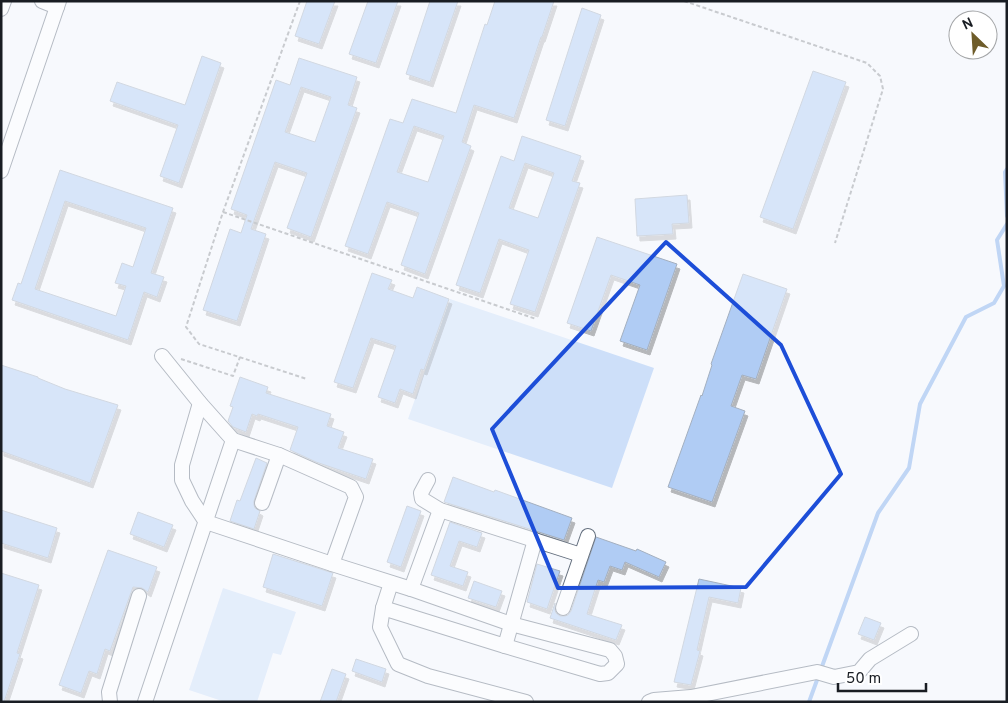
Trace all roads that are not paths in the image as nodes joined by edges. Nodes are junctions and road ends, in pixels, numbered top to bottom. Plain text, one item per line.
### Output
1 (4, 1) edge
2 (42, 1) edge
3 (58, 4) edge
4 (1, 9) edge
5 (1, 171) edge
6 (162, 356) dead end
7 (200, 404) junction
8 (233, 440) junction
9 (279, 455) junction
10 (428, 480) dead end
11 (262, 503) dead end
12 (440, 510) junction
13 (206, 522) junction
14 (588, 536) dead end
15 (535, 540) junction
16 (581, 556) junction
17 (332, 564) junction
18 (391, 583) junction
19 (411, 589) junction
20 (138, 596) dead end
21 (383, 608) junction
22 (563, 608) dead end
23 (511, 624) junction
24 (911, 634) dead end
25 (505, 646) junction
26 (110, 702) edge
27 (145, 702) edge
28 (526, 702) edge
29 (649, 702) edge

1 - 4 lane
2 - 3 lane
3 - 5 lane
6 - 7 lane
7 - 8 lane
7 - 13 lane
8 - 9 lane
8 - 13 lane
9 - 11 lane
9 - 17 lane
10 - 12 lane
12 - 15 lane
12 - 19 lane
13 - 17 lane
13 - 27 lane
14 - 16 lane
15 - 16 lane
15 - 23 lane
16 - 22 lane
17 - 18 lane
18 - 19 lane
18 - 21 lane
19 - 23 lane
20 - 26 lane
21 - 25 lane
21 - 28 lane
23 - 25 lane
23 - 25 lane
24 - 29 lane

